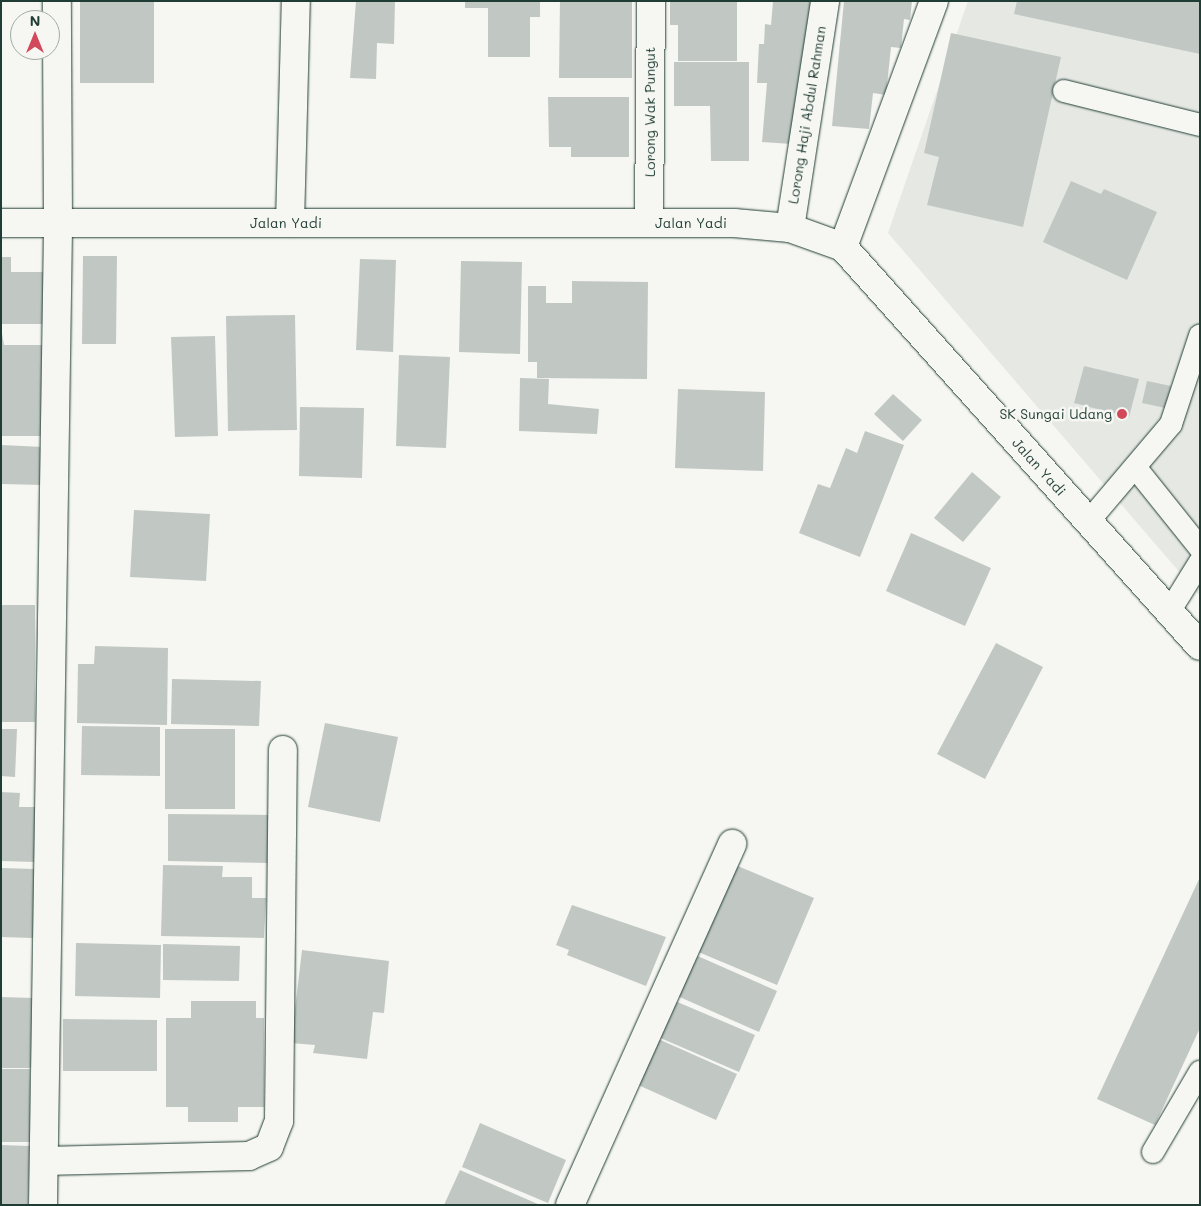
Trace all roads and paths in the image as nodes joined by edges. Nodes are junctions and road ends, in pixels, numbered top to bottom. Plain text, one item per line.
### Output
1 (57, 1) edge
2 (296, 1) edge
3 (651, 1) edge
4 (825, 1) edge
5 (934, 1) edge
6 (1064, 92) dead end
7 (1200, 125) edge
8 (1, 223) edge
9 (58, 223) junction
10 (290, 223) junction
11 (649, 223) junction
12 (790, 228) junction
13 (843, 247) junction
14 (1200, 336) edge
15 (1135, 467) junction
16 (1088, 522) junction
17 (1200, 548) edge
18 (1200, 562) edge
19 (1169, 612) junction
20 (1200, 646) edge
21 (283, 750) dead end
22 (732, 844) dead end
23 (1200, 1072) edge
24 (1153, 1152) dead end
25 (44, 1161) junction
26 (43, 1205) edge
27 (570, 1205) edge

1 - 9 street
2 - 10 street
3 - 11 street, Lorong Wak Pungut
4 - 12 street, Lorong Haji Abdul Rahman
5 - 13 street
6 - 7 lane
8 - 9 street, Jalan Yadi
9 - 10 street, Jalan Yadi
9 - 25 street
10 - 11 street, Jalan Yadi
11 - 12 street, Jalan Yadi
12 - 13 street, Jalan Yadi
13 - 16 street, Jalan Yadi
14 - 15 lane
15 - 16 lane
15 - 17 lane
16 - 19 street, Jalan Yadi
18 - 19 lane
19 - 20 street, Jalan Yadi
21 - 25 street
22 - 27 street
23 - 24 lane
25 - 26 street

